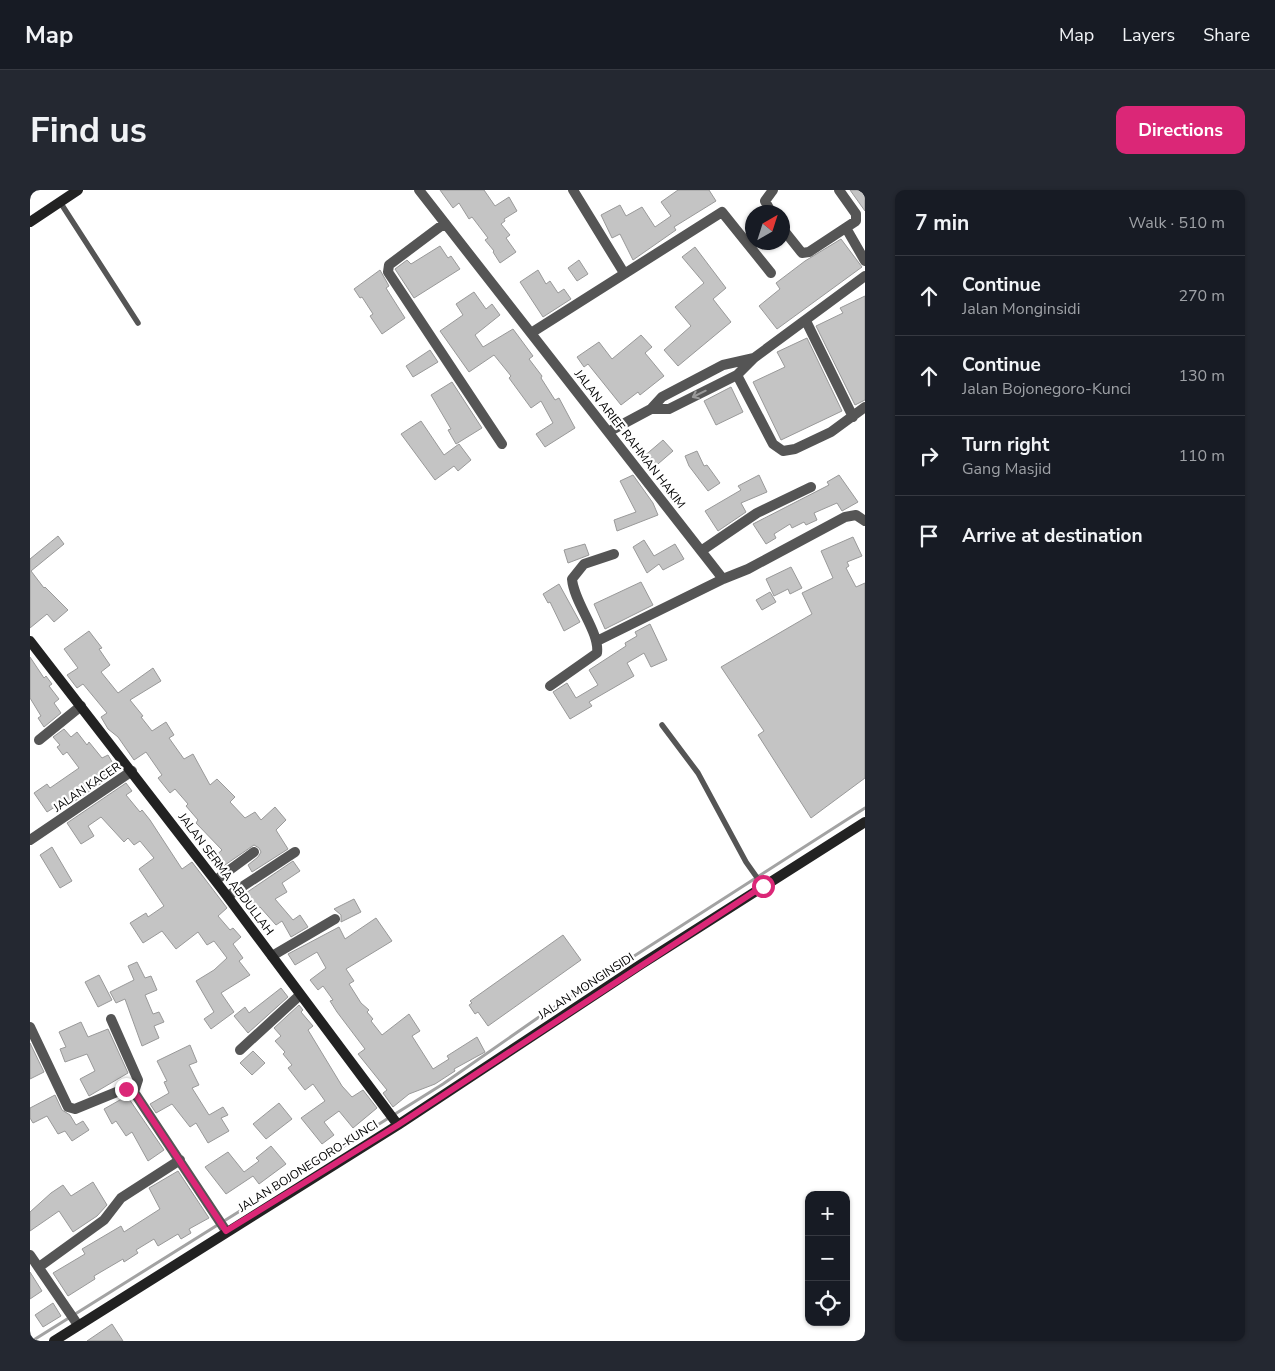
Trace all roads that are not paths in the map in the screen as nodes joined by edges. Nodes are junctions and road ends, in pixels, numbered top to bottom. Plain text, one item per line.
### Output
1 (78, 190) edge
2 (419, 190) edge
3 (574, 190) edge
4 (773, 190) edge
5 (839, 190) edge
6 (60, 202) junction
7 (767, 205) edge
8 (30, 222) edge
9 (445, 223) junction
10 (846, 228) junction
11 (790, 239) edge
12 (865, 261) edge
13 (624, 273) junction
14 (771, 273) dead end
15 (865, 278) edge
16 (806, 321) junction
17 (138, 323) dead end
18 (531, 333) junction
19 (754, 358) junction
20 (723, 365) junction
21 (734, 376) junction
22 (865, 407) edge
23 (651, 409) junction
24 (853, 417) junction
25 (608, 432) junction
26 (502, 444) dead end
27 (811, 487) dead end
28 (865, 521) edge
29 (701, 551) junction
30 (614, 554) dead end
31 (723, 579) junction
32 (30, 641) edge
33 (597, 641) junction
34 (550, 686) dead end
35 (81, 706) junction
36 (662, 725) dead end
37 (39, 740) dead end
38 (132, 771) junction
39 (865, 822) edge
40 (30, 840) edge
41 (254, 852) dead end
42 (295, 852) dead end
43 (216, 880) junction
44 (762, 884) junction
45 (228, 896) junction
46 (334, 920) dead end
47 (272, 956) junction
48 (300, 995) junction
49 (111, 1019) dead end
50 (30, 1027) edge
51 (240, 1050) dead end
52 (134, 1092) junction
53 (396, 1123) junction
54 (180, 1160) junction
55 (222, 1225) junction
56 (30, 1255) edge
57 (39, 1267) junction
58 (76, 1323) junction
59 (54, 1341) edge

1 - 6 main road
2 - 9 street, JALAN ARIEF RAHMAN HAKIM
3 - 13 street
4 - 7 street
5 - 10 street
6 - 8 main road
6 - 17 lane
9 - 18 street, JALAN ARIEF RAHMAN HAKIM
9 - 26 street
10 - 11 street
10 - 12 street
13 - 14 street
13 - 18 street
15 - 16 street
16 - 19 street
16 - 24 street
18 - 25 street, JALAN ARIEF RAHMAN HAKIM
19 - 20 street
19 - 21 street
20 - 21 street
20 - 23 street
21 -> 23 street
21 - 24 street
22 - 24 street
23 - 25 street
25 - 29 street, JALAN ARIEF RAHMAN HAKIM
27 - 29 street
28 - 31 street
29 - 31 street, JALAN ARIEF RAHMAN HAKIM
30 - 33 street
31 - 33 street
32 - 35 main road, JALAN SERMA ABDULLAH
33 - 34 street
35 - 37 street
35 - 38 main road, JALAN SERMA ABDULLAH
36 - 44 lane
38 - 40 street, JALAN KACER
38 - 43 main road, JALAN SERMA ABDULLAH
39 - 44 main road, JALAN MONGINSIDI
41 - 43 street
42 - 45 street
43 - 45 main road, JALAN SERMA ABDULLAH
44 - 53 main road, JALAN MONGINSIDI
45 - 47 main road, JALAN SERMA ABDULLAH
46 - 47 street
47 - 48 main road, JALAN SERMA ABDULLAH
48 - 51 street
48 - 53 main road, JALAN SERMA ABDULLAH
49 - 52 street
50 - 52 street
52 - 54 street
53 - 55 main road, JALAN BOJONEGORO-KUNCI
54 - 55 street
54 - 57 street
55 - 58 main road, JALAN BOJONEGORO-KUNCI
56 - 57 street
57 - 58 street
58 - 59 main road, JALAN BOJONEGORO-KUNCI

